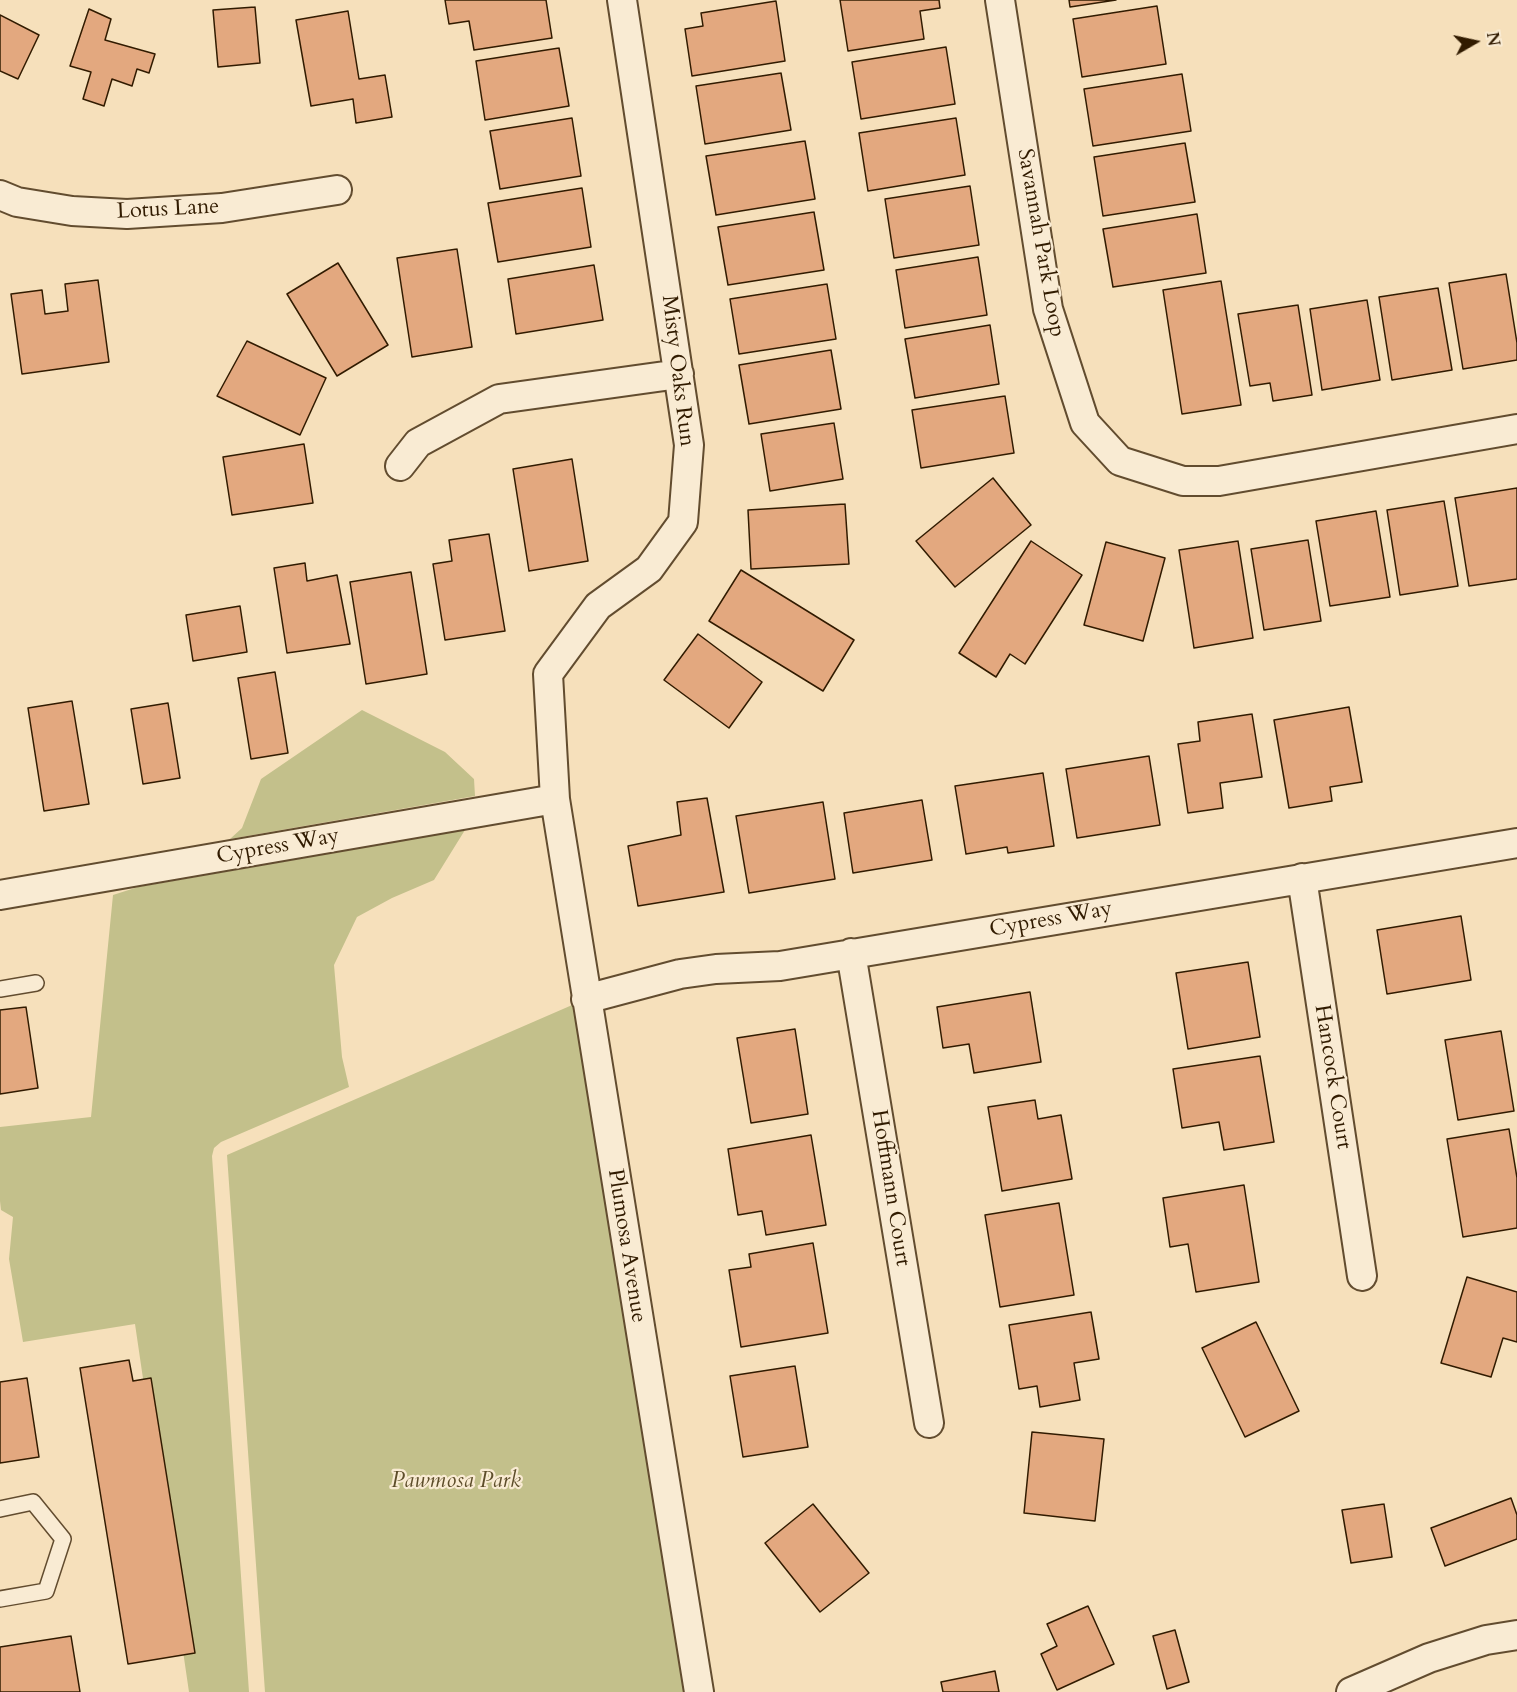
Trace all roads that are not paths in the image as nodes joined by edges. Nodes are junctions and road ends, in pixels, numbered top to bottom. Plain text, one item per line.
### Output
1 (622, 0) edge
2 (1000, 0) edge
3 (337, 190) dead end
4 (0, 195) edge
5 (679, 374) junction
6 (1517, 429) edge
7 (400, 466) dead end
8 (555, 799) junction
9 (1517, 843) edge
10 (1302, 878) junction
11 (0, 896) edge
12 (851, 953) junction
13 (36, 982) dead end
14 (0, 989) edge
15 (586, 999) junction
16 (1362, 1276) dead end
17 (929, 1424) dead end
18 (0, 1509) edge
19 (0, 1599) edge
20 (1517, 1635) edge
21 (699, 1692) edge
22 (1351, 1692) edge

1 - 5 street, Misty Oaks Run
2 - 6 street, Savannah Park Loop
3 - 4 street, Lotus Lane
5 - 7 street
5 - 8 street, Misty Oaks Run
8 - 11 street, Cypress Way
8 - 15 street, Plumosa Avenue
9 - 10 street, Cypress Way
10 - 12 street, Cypress Way
10 - 16 street, Hancock Court
12 - 15 street, Cypress Way
12 - 17 street, Hoffmann Court
13 - 14 lane
15 - 21 street, Plumosa Avenue
18 - 19 lane
20 - 22 street

